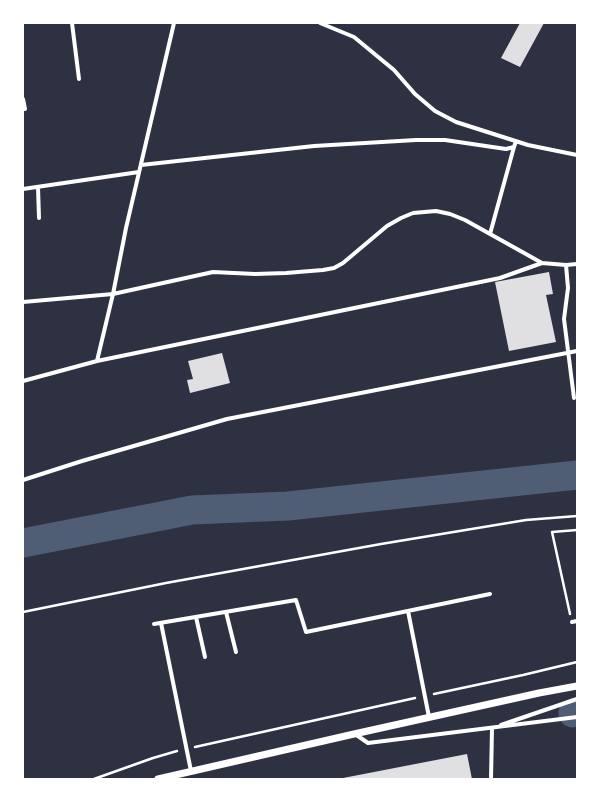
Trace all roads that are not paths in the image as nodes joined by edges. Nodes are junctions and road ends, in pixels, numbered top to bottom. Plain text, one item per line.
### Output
1 (72, 23) edge
2 (174, 23) edge
3 (320, 23) edge
4 (79, 79) dead end
5 (23, 99) edge
6 (25, 109) dead end
7 (516, 141) junction
8 (514, 147) junction
9 (577, 155) edge
10 (141, 165) junction
11 (139, 172) junction
12 (38, 187) junction
13 (23, 189) edge
14 (39, 218) dead end
15 (490, 234) junction
16 (542, 263) junction
17 (577, 264) edge
18 (566, 265) junction
19 (113, 294) junction
20 (23, 302) edge
21 (577, 351) edge
22 (567, 353) junction
23 (97, 360) junction
24 (23, 381) edge
25 (574, 398) dead end
26 (23, 480) edge
27 (490, 594) dead end
28 (408, 611) junction
29 (226, 612) junction
30 (196, 617) junction
31 (572, 622) road end
32 (577, 622) edge
33 (161, 623) junction
34 (154, 624) dead end
35 (236, 652) dead end
36 (205, 657) dead end
37 (577, 686) edge
38 (577, 698) edge
39 (429, 717) junction
40 (577, 717) edge
41 (491, 728) junction
42 (354, 734) junction
43 (192, 771) junction
44 (158, 779) edge
45 (491, 779) edge

1 - 4 street
2 - 10 street
3 - 7 street
5 - 6 street
7 - 8 street
7 - 9 street
8 - 10 street
8 - 15 street
10 - 11 street
11 - 12 street
11 - 19 street
12 - 13 street
12 - 14 street
15 - 16 street
15 - 19 street
16 - 18 street
16 - 23 street
17 - 18 street
18 - 22 street
19 - 20 street
19 - 23 street
21 - 22 street
22 - 25 street
22 - 26 street
23 - 24 street
27 - 28 street
28 - 29 street
28 - 39 street
29 - 30 street
29 - 35 street
30 - 33 street
30 - 36 street
31 - 32 street
33 - 34 street
33 - 43 street
37 - 39 street
38 - 41 street
39 - 42 street
40 - 41 street
41 - 42 street
41 - 45 street
42 - 43 street
43 - 44 street

